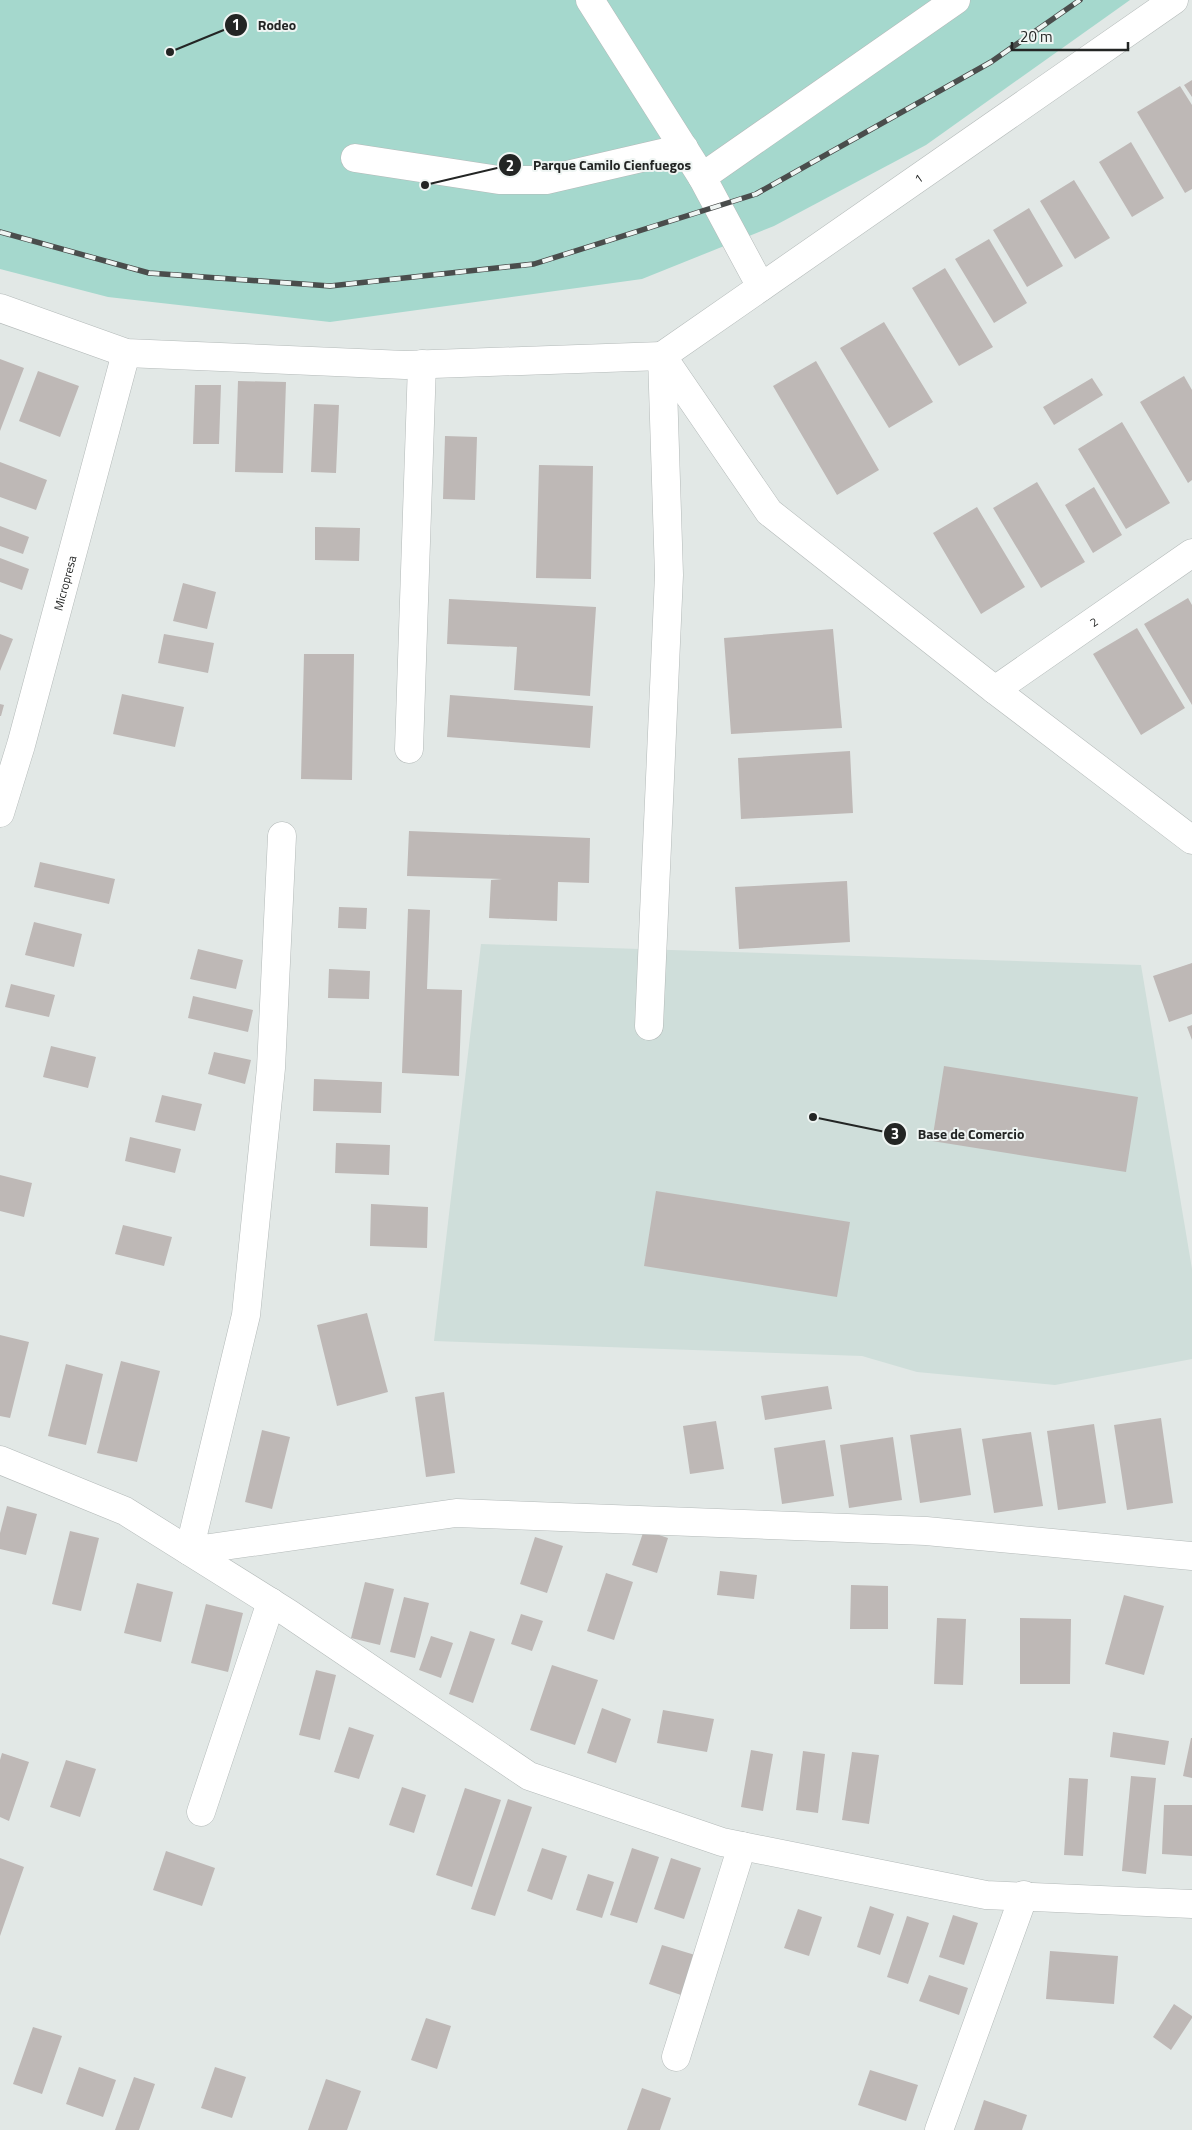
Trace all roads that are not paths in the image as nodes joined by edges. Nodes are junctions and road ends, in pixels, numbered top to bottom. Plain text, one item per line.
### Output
1 (590, 0) edge
2 (956, 0) edge
3 (1174, 0) edge
4 (684, 148) junction
5 (355, 158) dead end
6 (702, 177) junction
7 (761, 287) junction
8 (0, 308) edge
9 (126, 353) junction
10 (662, 356) junction
11 (422, 364) junction
12 (1192, 553) edge
13 (995, 690) junction
14 (10, 743) edge
15 (409, 749) dead end
16 (0, 813) edge
17 (282, 836) dead end
18 (1192, 840) edge
19 (649, 1026) dead end
20 (0, 1460) edge
21 (189, 1551) junction
22 (1192, 1556) edge
23 (271, 1602) junction
24 (200, 1812) dead end
25 (742, 1846) junction
26 (1024, 1896) junction
27 (1192, 1904) edge
28 (676, 2057) dead end
29 (939, 2130) edge

1 - 4 street
2 - 6 street
3 - 7 street, 1
4 - 5 street
4 - 6 street
6 - 7 street
7 - 10 street, 1
8 - 9 street
9 - 11 street
9 - 14 street, Micropresa
10 - 11 street
10 - 13 street
10 - 19 street
11 - 15 street
12 - 13 street, 2
13 - 18 street
14 - 16 street, Micropresa
17 - 21 street
20 - 21 street
21 - 22 street
21 - 23 street
23 - 24 street
23 - 25 street
25 - 26 street
25 - 28 street
26 - 27 street
26 - 29 street

